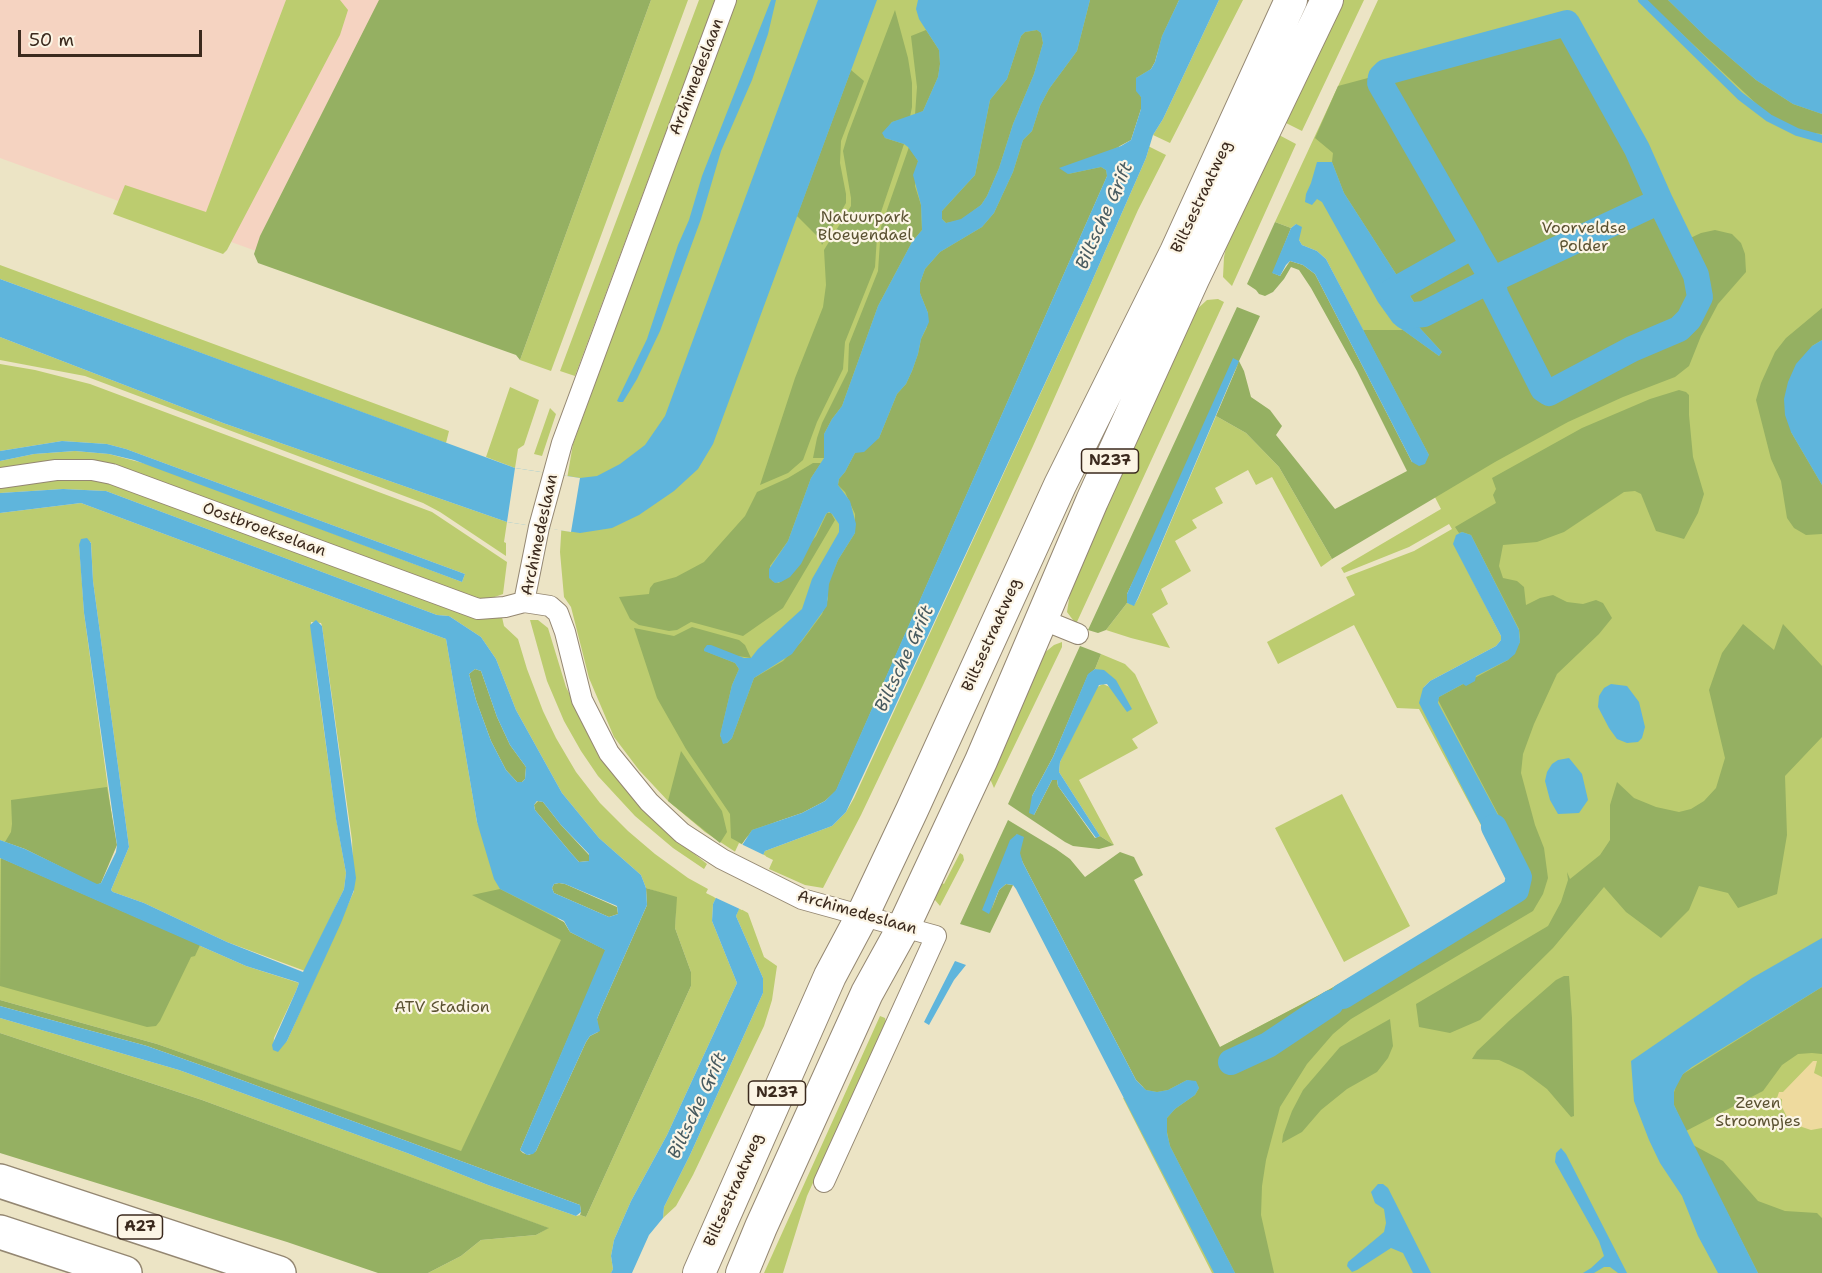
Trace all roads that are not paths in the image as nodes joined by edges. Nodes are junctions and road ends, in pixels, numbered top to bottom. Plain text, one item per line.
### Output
1 (726, 0) edge
2 (1291, 0) edge
3 (1327, 0) edge
4 (0, 478) edge
5 (524, 602) junction
6 (1041, 619) junction
7 (1078, 634) dead end
8 (862, 916) junction
9 (904, 926) junction
10 (0, 1181) edge
11 (824, 1182) dead end
12 (0, 1232) edge
13 (125, 1273) edge
14 (279, 1273) edge
15 (699, 1273) edge
16 (742, 1273) edge

1 - 5 street, Archimedeslaan
2 - 8 main road, Biltsestraatweg / N237
3 - 6 main road, Biltsestraatweg / N237
4 - 5 street, Oostbroekselaan
5 - 8 street, Archimedeslaan
6 - 7 street
6 - 9 main road, Biltsestraatweg / N237
8 - 9 street, Archimedeslaan
8 - 15 main road, Biltsestraatweg / N237
9 - 11 street, Archimedeslaan
9 - 16 main road, Biltsestraatweg / N237
10 - 14 highway, A27
12 - 13 highway

